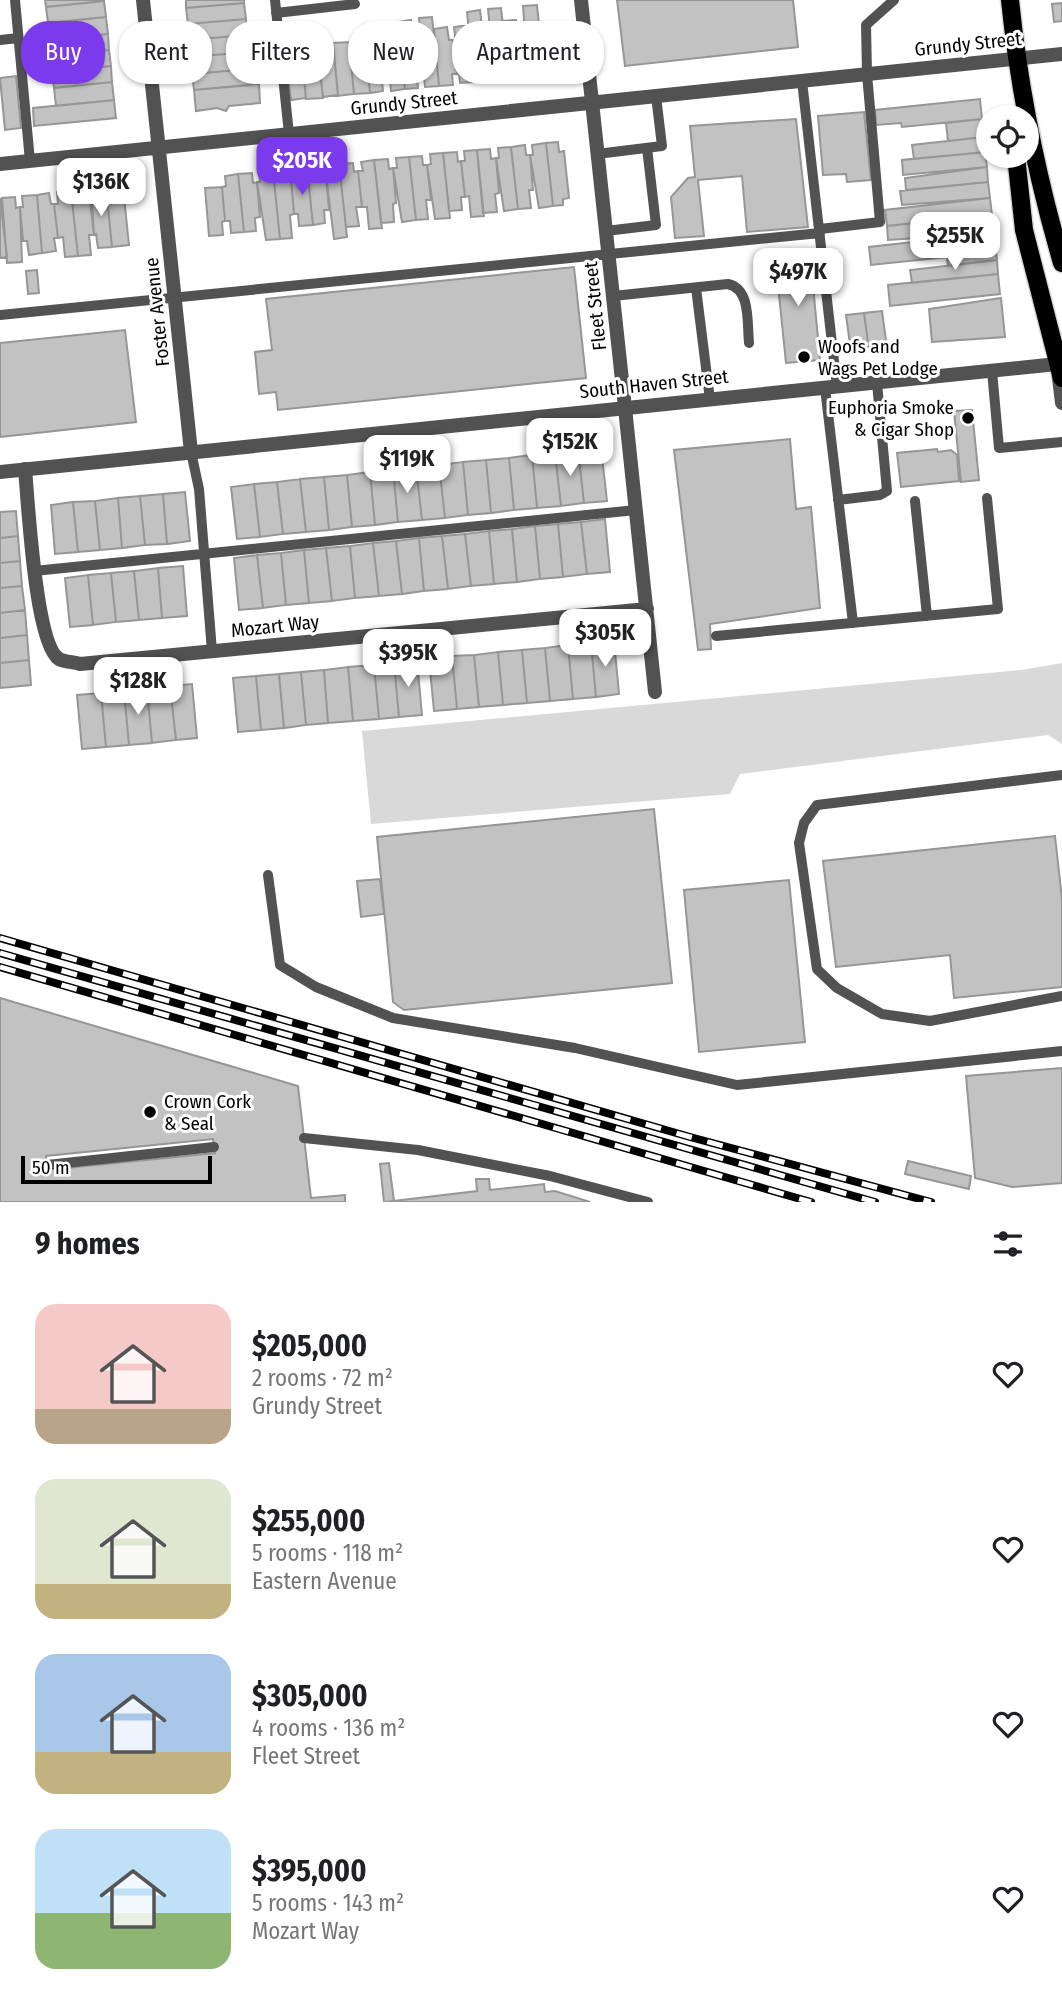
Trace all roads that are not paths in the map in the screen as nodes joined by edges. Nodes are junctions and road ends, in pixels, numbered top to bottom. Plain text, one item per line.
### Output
1 (15, 0) edge
2 (144, 0) edge
3 (275, 0) edge
4 (581, 0) edge
5 (894, 0) edge
6 (1010, 0) edge
7 (355, 4) dead end
8 (276, 13) junction
9 (18, 38) junction
10 (0, 40) edge
11 (1062, 54) edge
12 (1016, 59) junction
13 (867, 74) junction
14 (802, 81) junction
15 (656, 96) junction
16 (592, 103) junction
17 (1014, 105) edge
18 (289, 134) junction
19 (159, 148) junction
20 (647, 148) junction
21 (597, 154) junction
22 (30, 161) junction
23 (0, 164) edge
24 (1017, 168) edge
25 (606, 231) junction
26 (820, 231) junction
27 (608, 255) junction
28 (1062, 263) edge
29 (696, 288) junction
30 (613, 296) junction
31 (175, 298) junction
32 (0, 315) edge
33 (750, 343) dead end
34 (1060, 369) edge
35 (992, 371) junction
36 (877, 383) junction
37 (831, 387) junction
38 (710, 400) junction
39 (1062, 403) edge
40 (625, 408) junction
41 (1062, 442) edge
42 (191, 452) junction
43 (25, 469) junction
44 (0, 472) edge
45 (987, 498) dead end
46 (838, 500) junction
47 (915, 501) dead end
48 (636, 510) junction
49 (205, 553) junction
50 (34, 571) junction
51 (647, 609) junction
52 (927, 616) junction
53 (853, 623) junction
54 (716, 636) dead end
55 (212, 651) junction
56 (655, 692) dead end
57 (1062, 775) edge
58 (268, 875) dead end
59 (1062, 996) edge
60 (1062, 1051) edge
61 (304, 1138) dead end
62 (214, 1146) dead end
63 (47, 1165) dead end
64 (648, 1202) edge

1 - 9 lane
2 - 19 street, Foster Avenue
3 - 8 lane
4 - 16 street, Fleet Street
5 - 13 lane
6 - 12 main road
7 - 8 lane
8 - 18 lane
9 - 10 lane
9 - 22 lane
11 - 12 street, Grundy Street
12 - 13 street, Grundy Street
12 - 17 main road
12 - 28 main road
13 - 14 street, Grundy Street
13 - 26 lane
14 - 15 street, Grundy Street
14 - 26 lane
15 - 16 street, Grundy Street
15 - 20 lane
16 - 18 street, Grundy Street
16 - 21 street, Fleet Street
18 - 19 street, Grundy Street
19 - 22 street, Grundy Street
19 - 31 street, Foster Avenue
20 - 21 lane
20 - 25 lane
21 - 25 street, Fleet Street
22 - 23 street, Grundy Street
24 - 34 main road
25 - 27 street, Fleet Street
26 - 27 lane
26 - 37 lane
27 - 30 street, Fleet Street
27 - 31 lane
29 - 30 lane
29 - 33 lane
29 - 38 lane
30 - 40 street, Fleet Street
31 - 32 lane
31 - 42 street, Foster Avenue
34 - 35 street, South Haven Street
34 - 39 street
35 - 36 street, South Haven Street
35 - 41 lane
36 - 37 street, South Haven Street
36 - 46 lane
37 - 38 street, South Haven Street
37 - 46 lane
38 - 40 street, South Haven Street
40 - 42 street, South Haven Street
40 - 48 street, Fleet Street
42 - 43 street, South Haven Street
42 - 49 lane
43 - 44 street, South Haven Street
43 - 50 street, Mozart Way
45 - 52 lane
46 - 53 lane
47 - 52 lane
48 - 49 lane
48 - 51 street, Fleet Street
49 - 50 lane
49 - 55 lane
50 - 55 street, Mozart Way
51 - 55 street, Mozart Way
51 - 56 street, Fleet Street
52 - 53 lane
53 - 54 lane
57 - 59 lane
58 - 60 lane
61 - 64 lane
62 - 63 lane

